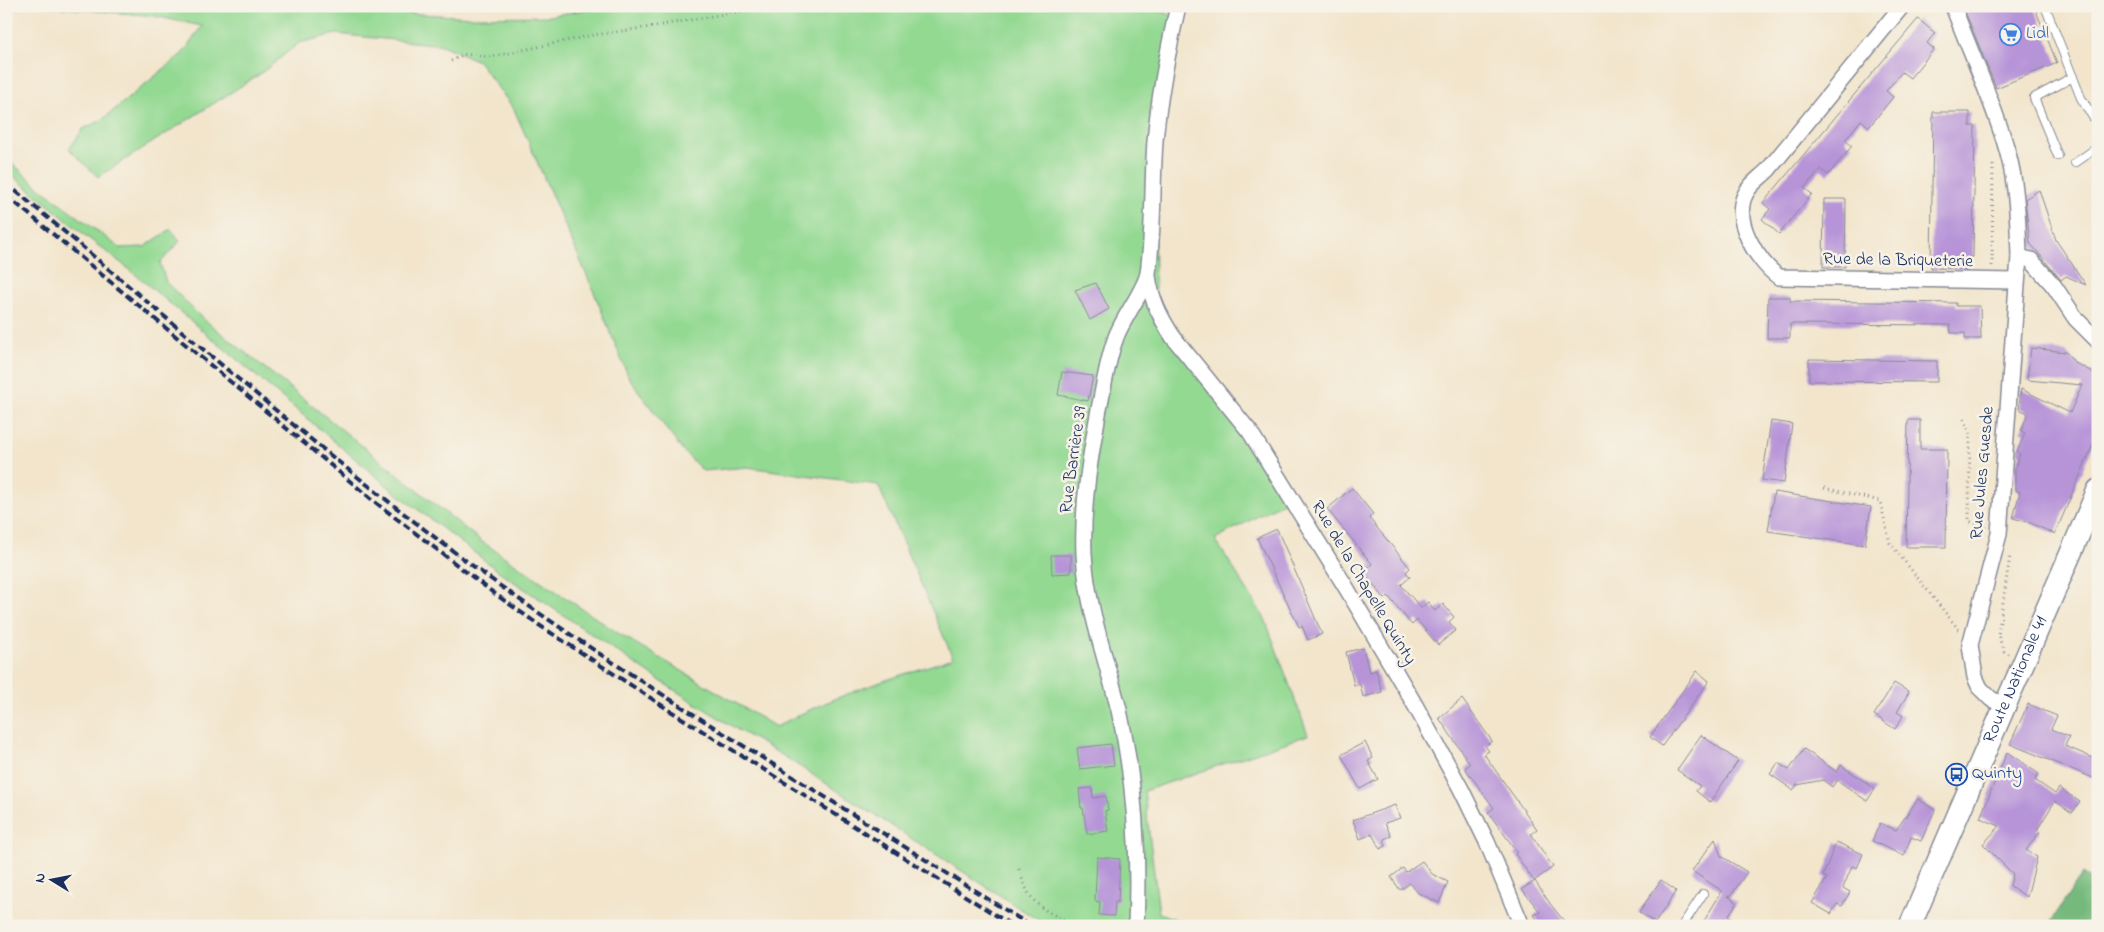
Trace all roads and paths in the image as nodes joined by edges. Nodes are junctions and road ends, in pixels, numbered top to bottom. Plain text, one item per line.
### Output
1 (771, 6) edge
2 (1178, 6) edge
3 (1902, 6) edge
4 (1953, 6) edge
5 (2045, 6) edge
6 (451, 61) dead end
7 (2073, 77) junction
8 (2098, 125) edge
9 (2098, 147) edge
10 (2058, 156) dead end
11 (1994, 163) dead end
12 (2075, 163) dead end
13 (2019, 257) junction
14 (1148, 276) junction
15 (1992, 281) junction
16 (2017, 281) junction
17 (2098, 341) edge
18 (1964, 419) dead end
19 (1824, 488) dead end
20 (2098, 490) edge
21 (1999, 534) junction
22 (1970, 645) junction
23 (2023, 662) junction
24 (2004, 704) junction
25 (1019, 869) dead end
26 (1703, 894) dead end
27 (1078, 926) edge
28 (1136, 926) edge
29 (1522, 926) edge
30 (1682, 926) edge
31 (1910, 926) edge

1 - 6 path
2 - 14 street, Rue Barrière 39
3 - 15 street, Rue de la Briqueterie
4 - 13 street, Rue Jules Guesde
5 - 7 lane
7 - 8 lane
7 - 10 lane
9 - 12 lane
11 - 15 path
13 - 16 street, Rue Jules Guesde
13 - 17 street
14 - 28 street, Rue Barrière 39
14 - 29 street, Rue de la Chapelle Quinty
15 - 16 street, Rue de la Briqueterie
16 - 21 street, Rue Jules Guesde
18 - 21 path
19 - 22 path
20 - 23 main road, Route Nationale 41
21 - 22 street, Rue Jules Guesde
21 - 23 path
22 - 24 street, Rue Jules Guesde
23 - 24 main road, Route Nationale 41
24 - 31 main road, Route Nationale 41
25 - 27 path
26 - 30 lane

